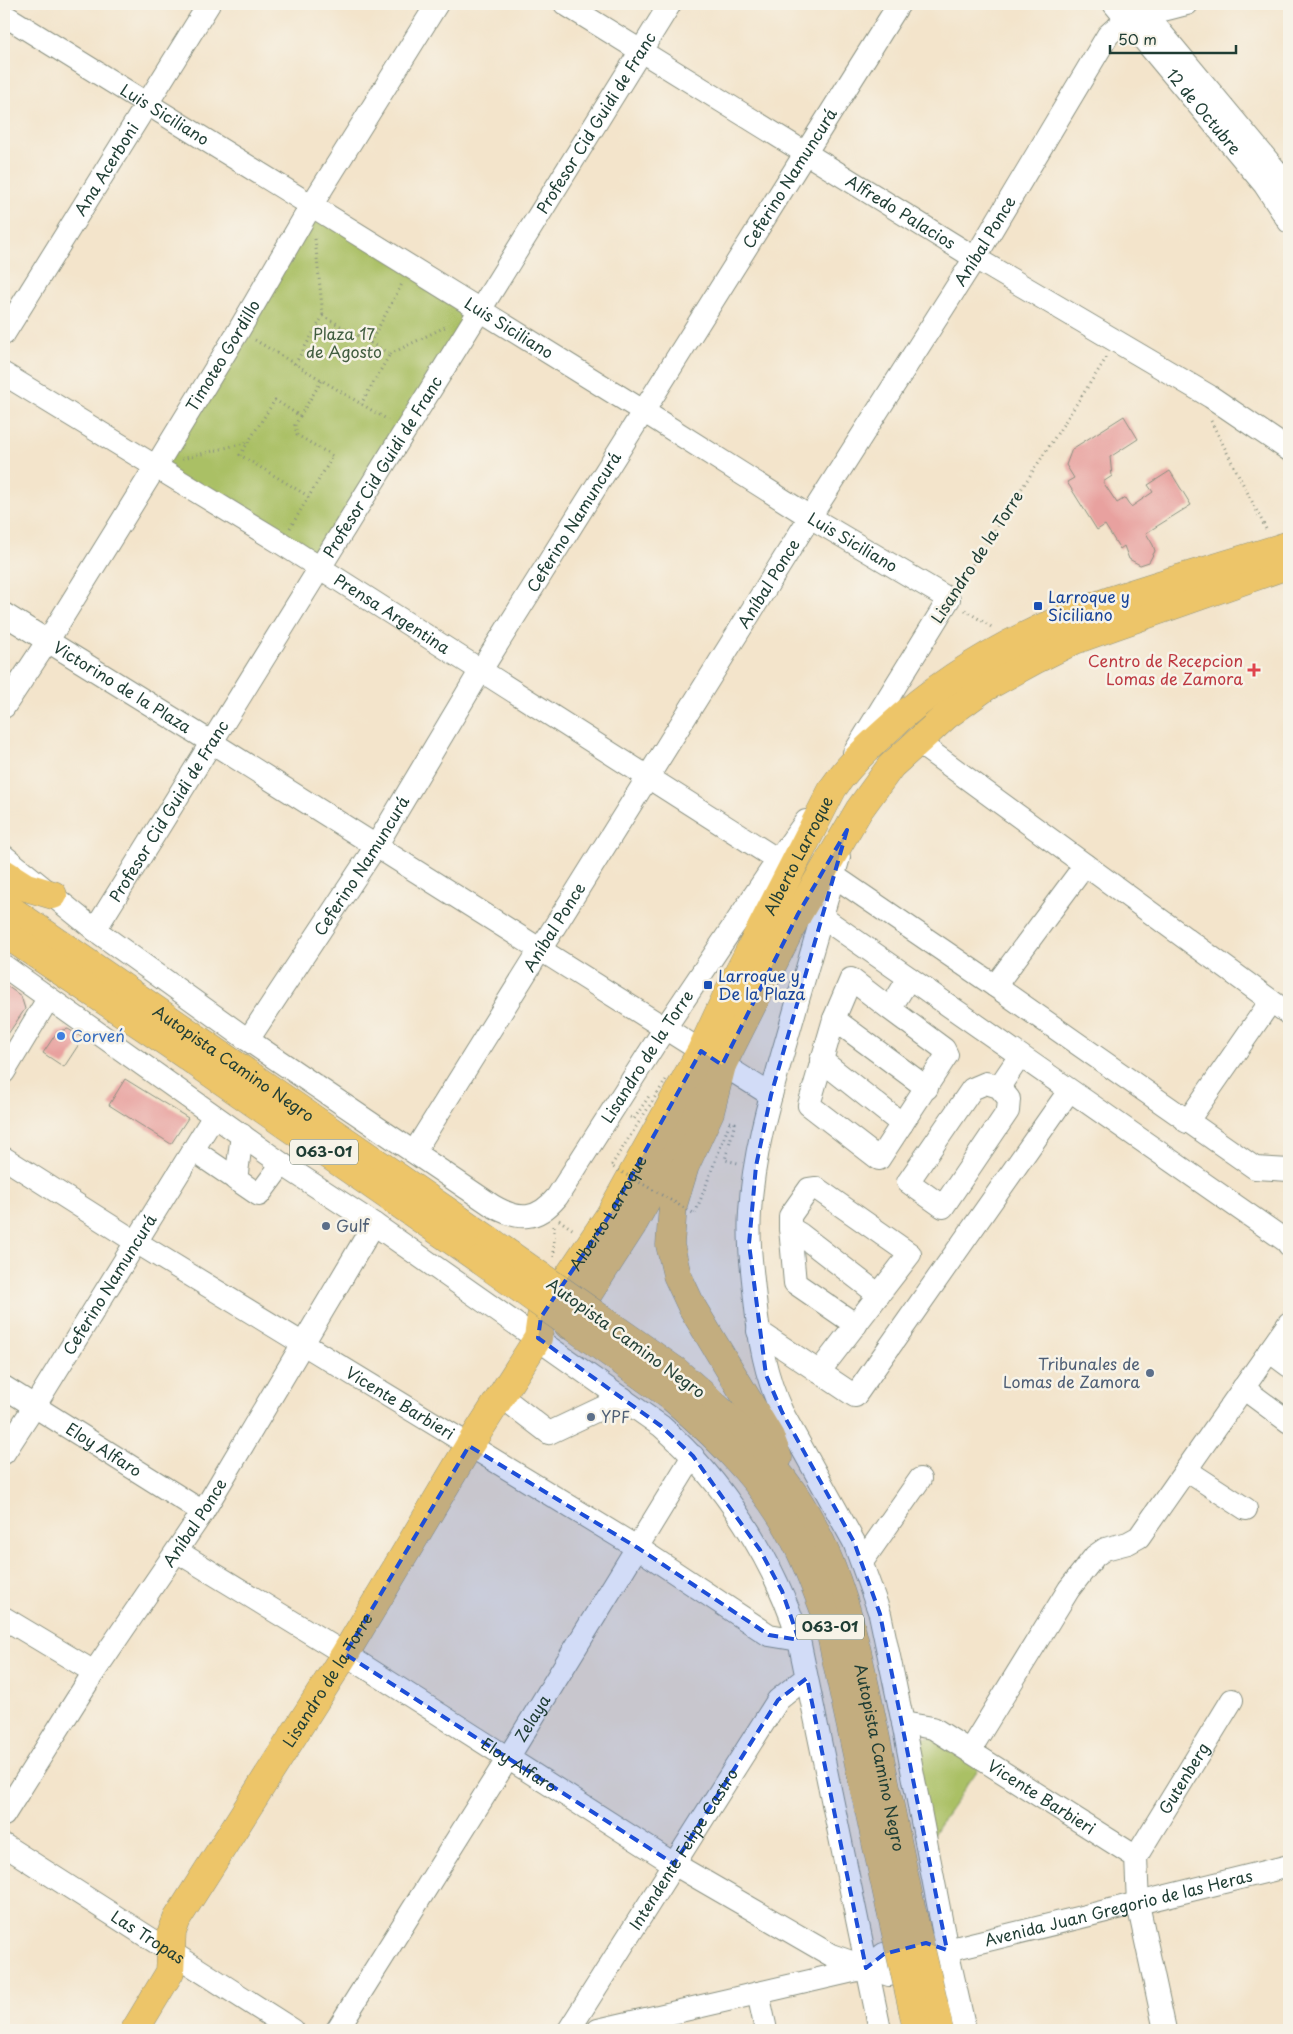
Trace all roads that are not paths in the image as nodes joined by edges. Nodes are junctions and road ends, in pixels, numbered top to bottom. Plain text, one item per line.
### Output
1 (208, 4) edge
2 (437, 4) edge
3 (565, 4) edge
4 (670, 4) edge
5 (899, 4) edge
6 (1114, 4) edge
7 (1187, 4) edge
8 (1138, 13) edge
9 (4, 15) edge
10 (641, 51) junction
11 (146, 103) junction
12 (806, 153) junction
13 (1281, 179) edge
14 (311, 206) junction
15 (1289, 222) edge
16 (975, 258) junction
17 (479, 311) junction
18 (4, 334) edge
19 (4, 374) edge
20 (643, 411) junction
21 (1289, 450) edge
22 (156, 466) junction
23 (810, 517) junction
24 (1282, 536) edge
25 (1289, 564) edge
26 (319, 568) junction
27 (949, 599) joint
28 (4, 614) edge
29 (47, 642) junction
30 (481, 670) junction
31 (4, 707) edge
32 (916, 741) junction
33 (211, 742) junction
34 (649, 777) junction
35 (837, 782) junction
36 (847, 830) junction
37 (376, 846) junction
38 (4, 856) edge
39 (778, 860) junction
40 (1085, 865) junction
41 (4, 873) edge
42 (834, 876) junction
43 (53, 895) junction
44 (4, 905) edge
45 (822, 917) junction
46 (95, 930) junction
47 (4, 933) edge
48 (541, 949) junction
49 (4, 966) edge
50 (909, 978) junction
51 (995, 986) junction
52 (48, 998) junction
53 (1271, 1001) junction
54 (890, 1009) junction
55 (1289, 1014) edge
56 (834, 1019) junction
57 (666, 1028) junction
58 (248, 1040) junction
59 (1020, 1056) junction
60 (712, 1058) junction
61 (821, 1060) junction
62 (4, 1072) edge
63 (999, 1087) junction
64 (927, 1088) junction
65 (1069, 1091) junction
66 (770, 1095) junction
67 (214, 1116) junction
68 (1187, 1122) junction
69 (902, 1124) junction
70 (242, 1136) junction
71 (192, 1150) junction
72 (414, 1152) junction
73 (4, 1158) edge
74 (282, 1164) junction
75 (1289, 1170) edge
76 (236, 1180) junction
77 (374, 1224) junction
78 (790, 1228) junction
79 (136, 1242) junction
80 (1289, 1245) edge
81 (486, 1251) junction
82 (879, 1295) junction
83 (1289, 1322) edge
84 (856, 1325) junction
85 (758, 1331) junction
86 (538, 1338) junction
87 (303, 1342) junction
88 (1269, 1351) junction
89 (1289, 1366) edge
90 (819, 1372) junction
91 (673, 1384) junction
92 (4, 1387) edge
93 (1243, 1388) junction
94 (500, 1396) junction
95 (623, 1398) junction
96 (34, 1407) junction
97 (1289, 1422) edge
98 (469, 1446) junction
99 (4, 1453) edge
100 (693, 1456) junction
101 (1186, 1470) junction
102 (920, 1479) dead end
103 (794, 1494) junction
104 (1246, 1509) dead end
105 (203, 1512) junction
106 (638, 1548) junction
107 (178, 1552) junction
108 (862, 1562) junction
109 (4, 1618) edge
110 (799, 1640) junction
111 (345, 1654) junction
112 (94, 1672) junction
113 (807, 1681) junction
114 (1232, 1700) dead end
115 (903, 1722) junction
116 (970, 1750) junction
117 (508, 1758) junction
118 (4, 1815) edge
119 (6, 1851) edge
120 (1136, 1857) junction
121 (674, 1864) junction
122 (1289, 1866) edge
123 (1138, 1904) junction
124 (900, 1905) junction
125 (946, 1950) junction
126 (172, 1954) junction
127 (866, 1968) junction
128 (758, 1993) junction
129 (926, 2019) edge
130 (135, 2030) edge
131 (293, 2030) edge
132 (337, 2030) edge
133 (569, 2030) edge
134 (598, 2030) edge
135 (766, 2030) edge
136 (880, 2030) edge
137 (965, 2030) edge
138 (1165, 2030) edge

1 - 11 street, Ana Acerboni
2 - 14 street, Timoteo Gordillo
3 - 10 street, Alfredo Palacios
4 - 10 street, Profesor Cid Guidi de Franc
5 - 12 street, Ceferino Namuncurá
6 - 8 street, 12 de Octubre
7 - 8 street, Aníbal Ponce
8 - 13 street, 12 de Octubre
8 - 16 street, Aníbal Ponce
9 - 11 street, Luis Siciliano
10 - 12 street, Alfredo Palacios
10 - 17 street, Profesor Cid Guidi de Franc
11 - 14 street, Luis Siciliano
11 - 18 street, Ana Acerboni
12 - 16 street, Alfredo Palacios
12 - 20 street, Ceferino Namuncurá
13 - 15 street, 12 de Octubre
14 - 17 street, Luis Siciliano
14 - 22 street, Timoteo Gordillo
16 - 21 street, Alfredo Palacios
16 - 23 street, Aníbal Ponce
17 - 20 street, Luis Siciliano
17 - 26 street, Profesor Cid Guidi de Franc
19 - 22 street, Prensa Argentina
20 - 23 street, Luis Siciliano
20 - 30 street, Ceferino Namuncurá
22 - 26 street, Prensa Argentina
22 - 29 street, Timoteo Gordillo
23 - 27 street, Luis Siciliano
23 - 34 street, Aníbal Ponce
24 - 35 main road, Alberto Larroque
25 - 32 main road, Alberto Larroque
26 - 30 street, Prensa Argentina
26 - 33 street, Profesor Cid Guidi de Franc
27 - 35 street, Lisandro de la Torre
28 - 29 street, Victorino de la Plaza
29 - 31 street, Timoteo Gordillo
29 - 33 street, Victorino de la Plaza
30 - 34 street, Prensa Argentina
30 - 37 street, Ceferino Namuncurá
32 - 36 main road, Alberto Larroque
32 - 40 street
33 - 37 street, Victorino de la Plaza
33 - 46 street, Profesor Cid Guidi de Franc
34 - 39 street, Prensa Argentina
34 - 48 street, Aníbal Ponce
35 - 39 street, Lisandro de la Torre
35 - 60 main road, Alberto Larroque
36 - 42 street
36 - 60 main road, Alberto Larroque
37 - 48 street, Victorino de la Plaza
37 - 58 street, Ceferino Namuncurá
38 - 43 street
39 - 57 street, Lisandro de la Torre
40 - 51 street
40 - 53 street
41 - 43 main road
42 - 45 street
42 - 51 street
43 - 46 street
44 - 81 main road, Autopista Camino Negro / 063-01
45 - 50 street
45 - 66 street
46 - 58 street
47 - 81 main road, Autopista Camino Negro / 063-01
48 - 57 street, Victorino de la Plaza
48 - 72 street, Aníbal Ponce
49 - 52 street
50 - 54 street
50 - 59 street
51 - 68 street
52 - 62 street
52 - 67 street
53 - 55 street
53 - 68 street
54 - 56 street
54 - 64 street
56 - 61 street
56 - 64 street
57 - 60 street, Victorino de la Plaza
57 - 72 street, Lisandro de la Torre
58 - 72 street
59 - 63 street
59 - 65 street
60 - 66 street, Victorino de la Plaza
60 - 86 main road, Alberto Larroque
60 - 86 main road, Alberto Larroque
60 - 103 main road
61 - 69 street
61 - 69 street
63 - 63 street
64 - 69 street
65 - 80 street
65 - 90 street
66 - 85 street
67 - 70 street
67 - 71 street, Ceferino Namuncurá
68 - 75 street
70 - 74 street
70 - 76 street
71 - 76 street
71 - 79 street, Ceferino Namuncurá
73 - 79 street, Vicente Barbieri
74 - 76 street
74 - 77 street
77 - 86 street
77 - 87 street, Aníbal Ponce
78 - 82 street
78 - 82 street
78 - 84 street
79 - 87 street, Vicente Barbieri
79 - 96 street, Ceferino Namuncurá
81 - 91 main road, Autopista Camino Negro / 063-01, bridge
82 - 84 street
83 - 88 street
84 - 90 street
85 - 90 street
85 - 108 street
86 - 94 main road, Lisandro de la Torre
86 - 95 street
87 - 98 street, Vicente Barbieri
87 - 105 street, Aníbal Ponce
88 - 89 street
88 - 93 street
91 - 103 main road, Autopista Camino Negro / 063-01
91 - 124 main road, Autopista Camino Negro / 063-01
92 - 96 street, Eloy Alfaro
93 - 97 street
93 - 101 street
94 - 95 street
94 - 98 main road, Lisandro de la Torre
95 - 100 street
96 - 99 street, Ceferino Namuncurá
96 - 105 street, Eloy Alfaro
98 - 106 street, Vicente Barbieri
98 - 111 main road, Lisandro de la Torre
100 - 106 street, Zelaya
100 - 110 street
101 - 104 street
101 - 116 street
102 - 108 street
103 - 124 main road, Autopista Camino Negro / 063-01
105 - 107 street, Aníbal Ponce
106 - 110 street, Vicente Barbieri
106 - 117 street, Zelaya
107 - 111 street, Eloy Alfaro
107 - 112 street, Aníbal Ponce
108 - 115 street
109 - 112 street
110 - 113 street
111 - 117 street, Eloy Alfaro
111 - 126 main road, Lisandro de la Torre
112 - 118 street, Aníbal Ponce
113 - 121 street, Intendente Felipe Castro
113 - 127 street
114 - 120 street, Gutenberg
115 - 116 street, Vicente Barbieri
115 - 125 street
116 - 120 street, Vicente Barbieri
117 - 121 street, Eloy Alfaro
117 - 132 street, Zelaya
119 - 126 street, Las Tropas
120 - 123 street
121 - 127 street, Eloy Alfaro
121 - 133 street, Intendente Felipe Castro
122 - 123 street, Avenida Juan Gregorio de las Heras
123 - 125 street, Avenida Juan Gregorio de las Heras
123 - 138 street
124 - 129 main road, Autopista Camino Negro / 063-01, bridge
125 - 127 street, Avenida Juan Gregorio de las Heras
125 - 137 street
126 - 130 main road, Lisandro de la Torre
126 - 131 street, Las Tropas
127 - 128 street, Avenida Juan Gregorio de las Heras
127 - 136 street
128 - 134 street, Avenida Juan Gregorio de las Heras
128 - 135 street

